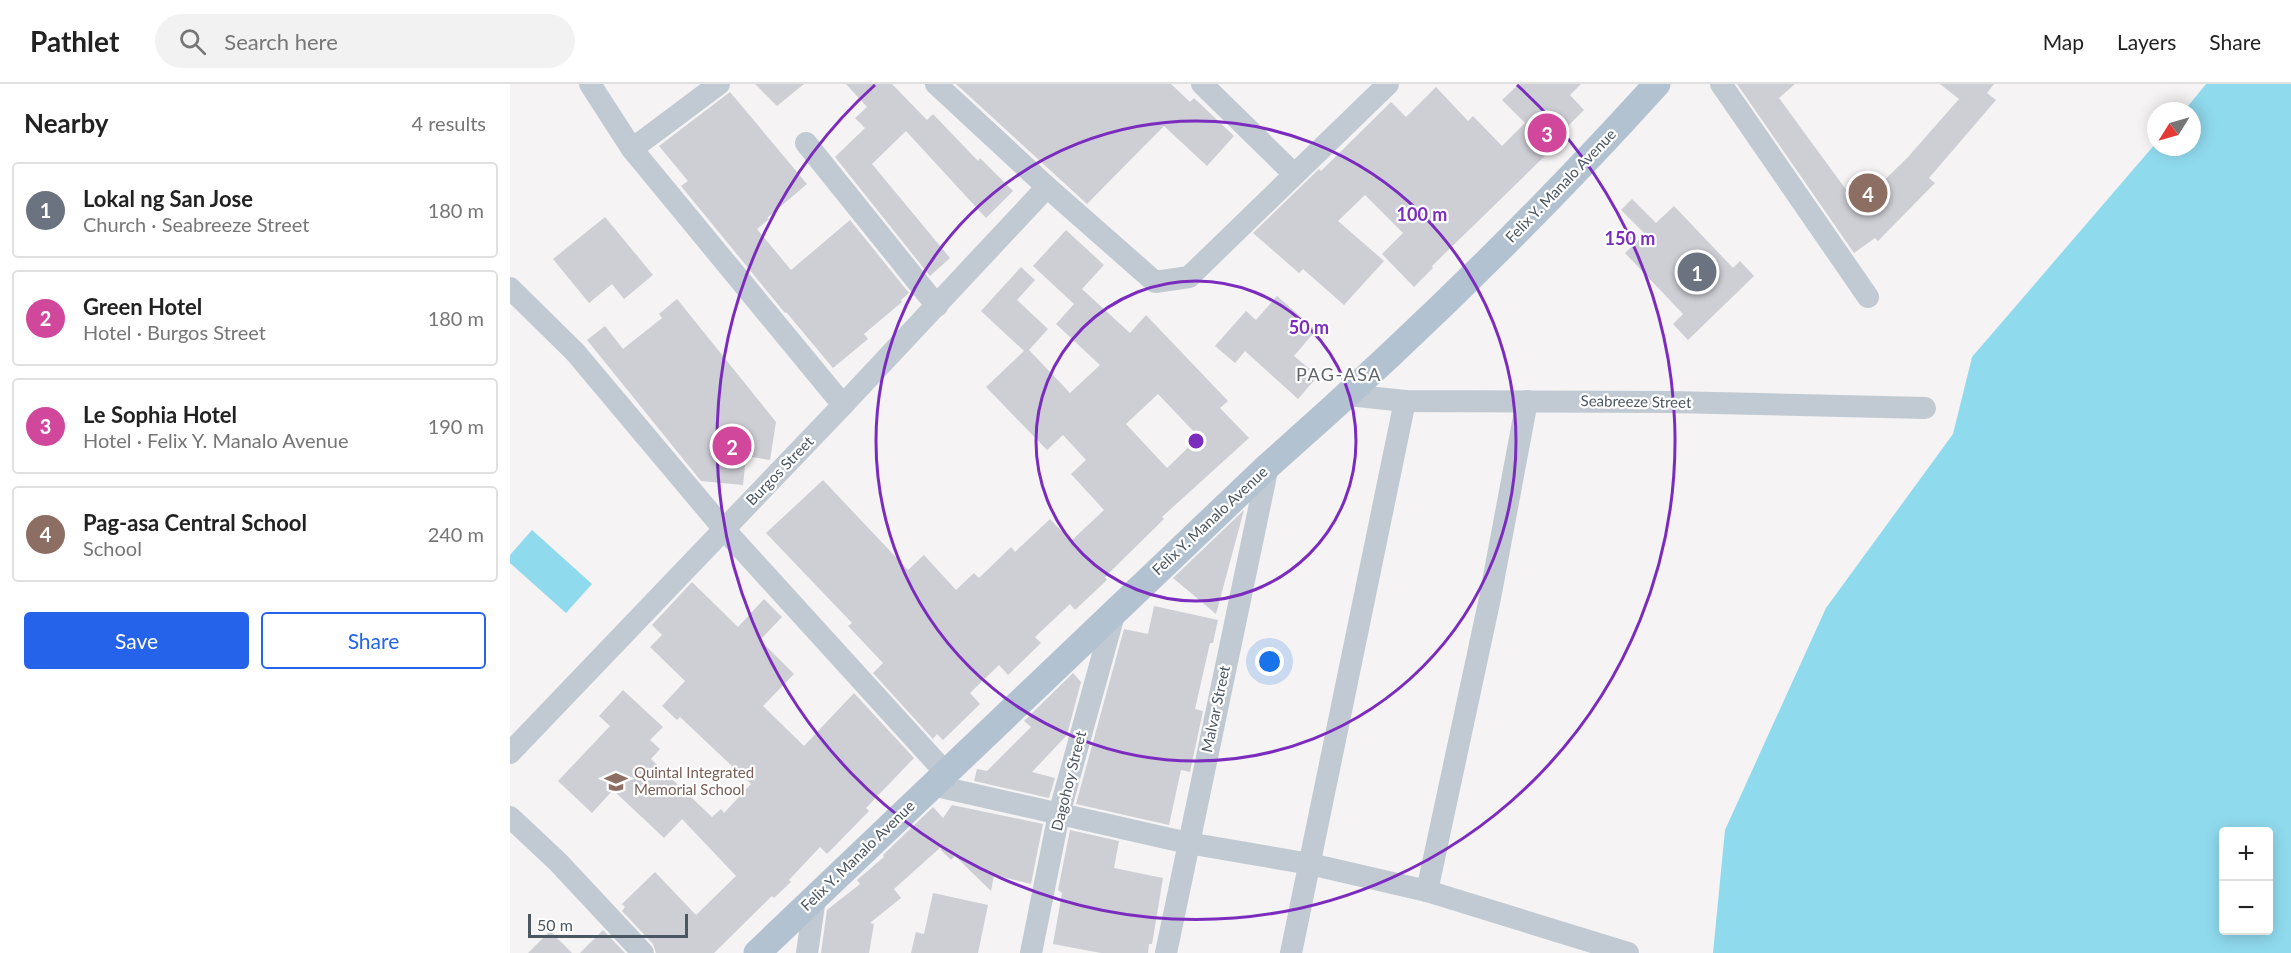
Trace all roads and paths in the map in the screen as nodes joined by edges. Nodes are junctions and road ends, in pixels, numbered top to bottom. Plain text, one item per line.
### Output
1 (590, 84) edge
2 (719, 84) edge
3 (936, 84) edge
4 (1202, 84) edge
5 (1388, 84) edge
6 (1657, 84) edge
7 (1721, 84) edge
8 (806, 143) dead end
9 (632, 149) junction
10 (1294, 174) junction
11 (1047, 187) junction
12 (510, 288) edge
13 (1868, 297) dead end
14 (937, 306) junction
15 (1348, 395) junction
16 (1527, 400) junction
17 (1405, 401) junction
18 (843, 405) junction
19 (1925, 408) dead end
20 (1268, 466) junction
21 (723, 528) junction
22 (1114, 611) junction
23 (510, 753) edge
24 (938, 779) junction
25 (1059, 814) junction
26 (510, 817) edge
27 (1188, 843) junction
28 (1310, 864) junction
29 (1427, 891) junction
30 (815, 898) junction
31 (644, 953) edge
32 (757, 953) edge
33 (807, 953) edge
34 (1031, 953) edge
35 (1166, 953) edge
36 (1291, 953) edge
37 (1628, 953) edge

1 - 9 street
2 - 9 street
3 - 11 street
4 - 10 street
5 - 10 street
6 - 15 main road, Felix Y. Manalo Avenue
7 - 13 street
8 - 14 street
9 - 18 street
10 - 11 street
11 - 14 street, Burgos Street
12 - 21 street
14 - 18 street, Burgos Street
15 - 17 street, Seabreeze Street
15 - 20 main road, Felix Y. Manalo Avenue
16 - 17 street, Seabreeze Street
16 - 19 street, Seabreeze Street
16 - 29 street
17 - 28 street
18 - 21 street, Burgos Street
20 - 22 main road, Felix Y. Manalo Avenue
20 - 27 street, Malvar Street
21 - 23 street, Burgos Street
21 - 24 street
22 - 24 main road, Felix Y. Manalo Avenue
22 - 25 street, Dagohoy Street
24 - 25 street
24 - 30 main road, Felix Y. Manalo Avenue
25 - 27 street
25 - 34 street, Dagohoy Street
26 - 31 street
27 - 28 street
27 - 35 street, Malvar Street
28 - 29 street
28 - 36 street
29 - 37 street
30 - 32 main road, Felix Y. Manalo Avenue
30 - 33 street

